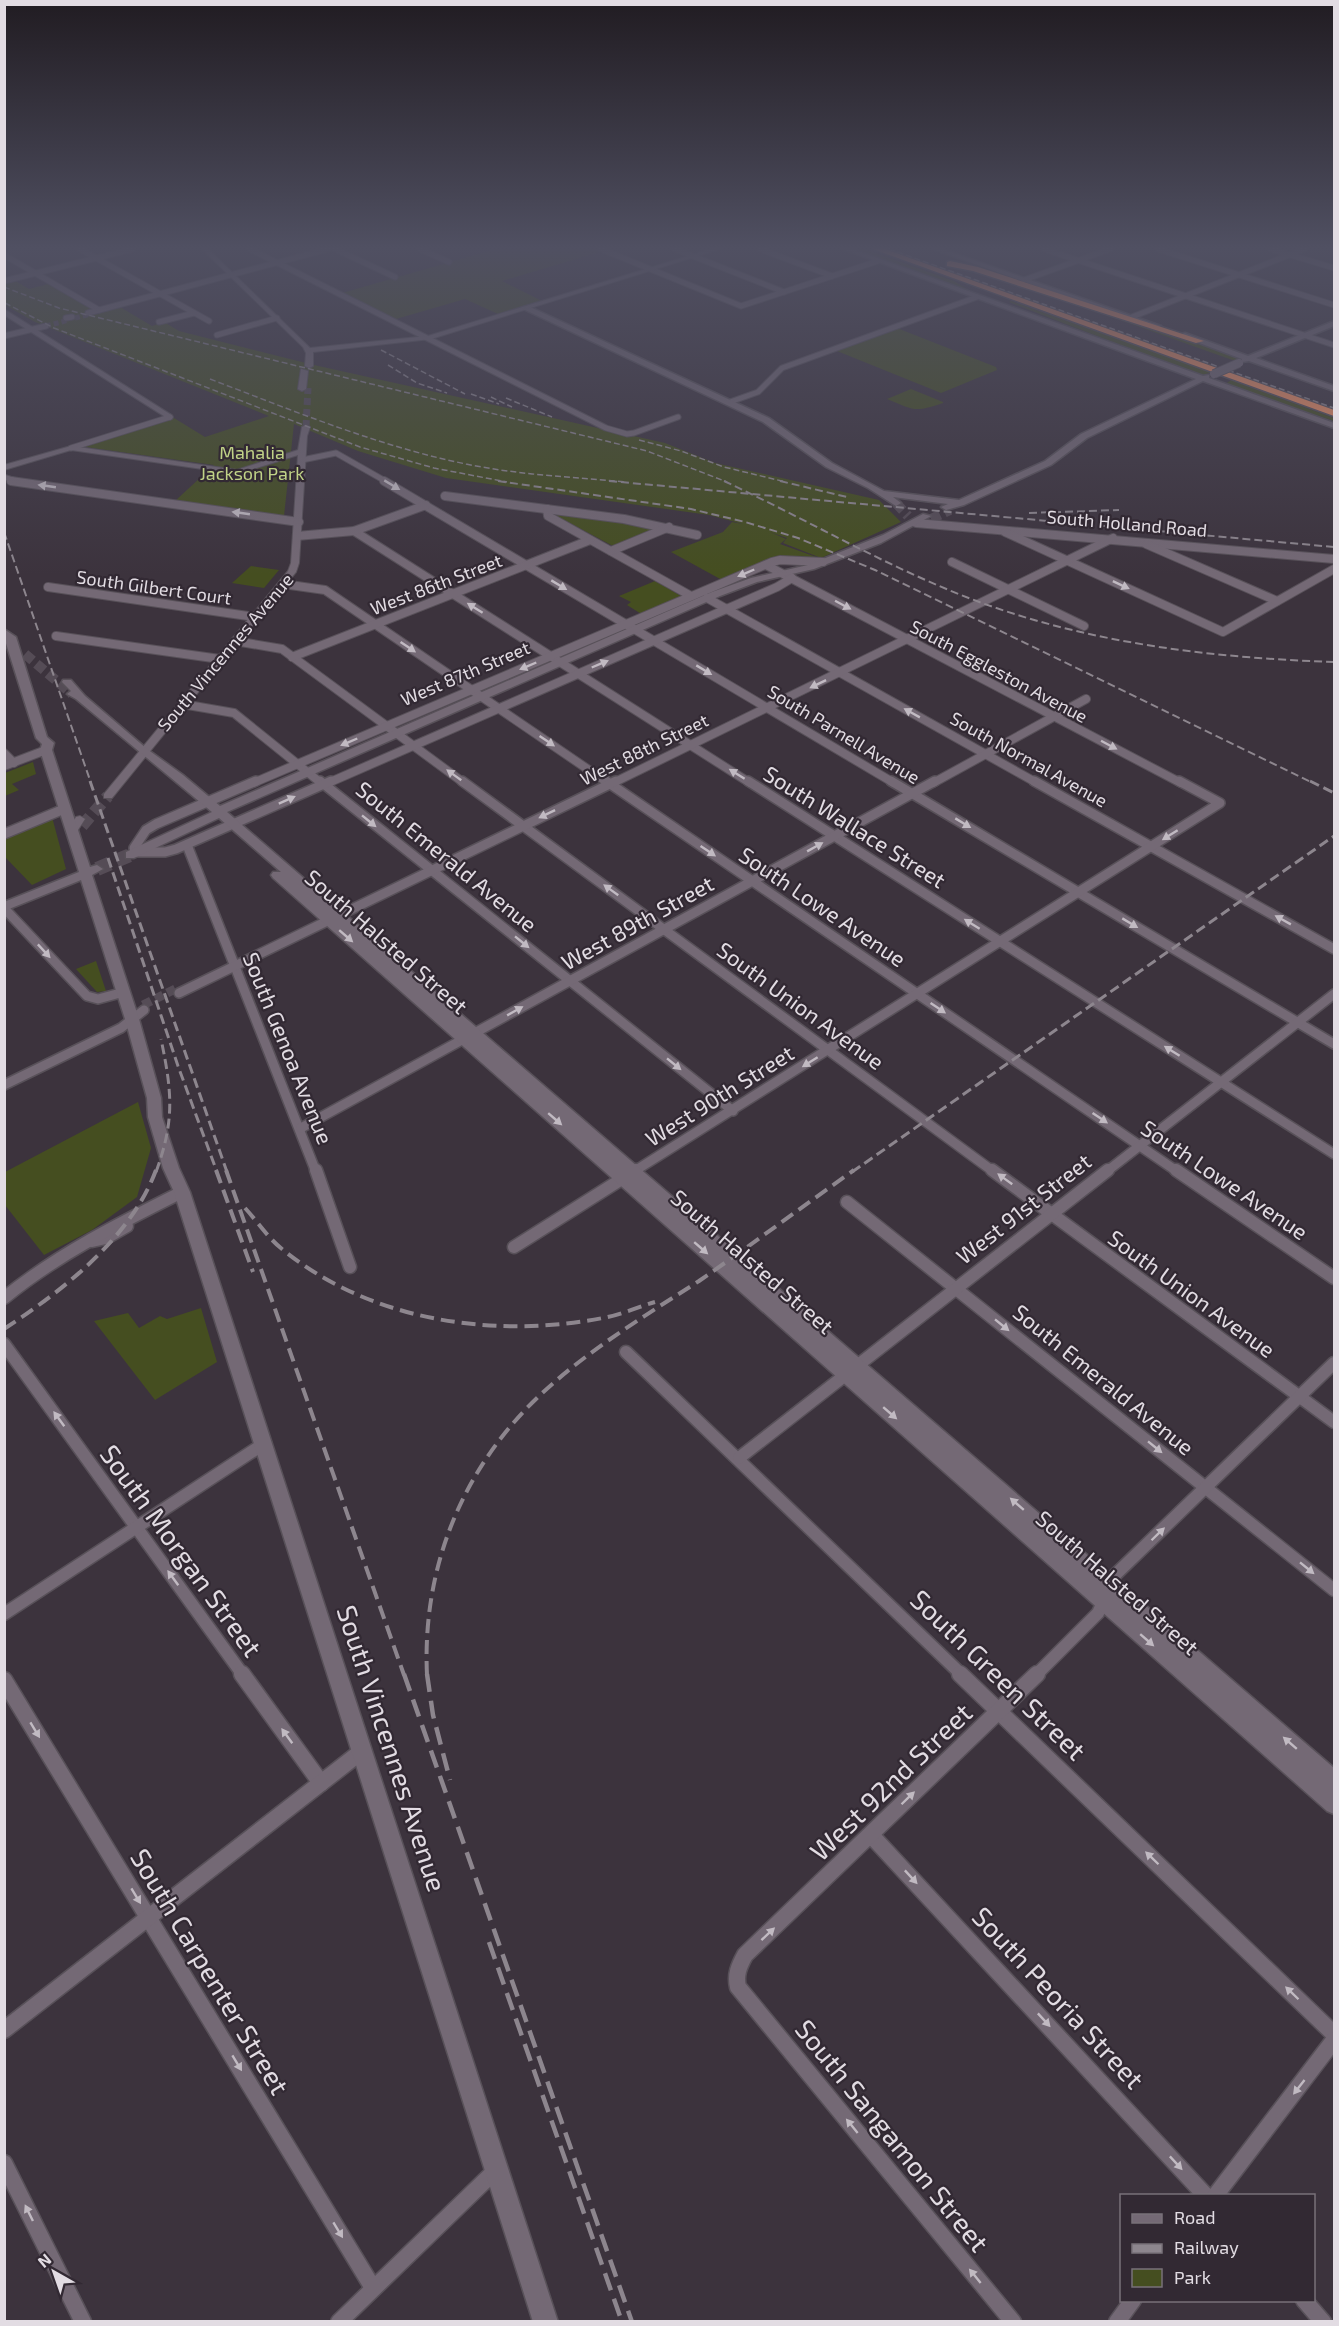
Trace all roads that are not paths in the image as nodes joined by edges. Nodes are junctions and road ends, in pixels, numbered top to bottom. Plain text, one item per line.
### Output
1 (78, 358) edge
2 (309, 358) edge
3 (467, 358) edge
4 (633, 358) edge
5 (811, 358) edge
6 (1145, 358) edge
7 (1180, 358) edge
8 (1215, 358) edge
9 (1239, 358) edge
10 (1259, 358) edge
11 (1268, 358) edge
12 (1250, 362) junction
13 (1259, 362) junction
14 (1214, 378) junction
15 (1203, 379) junction
16 (305, 388) tunnel mouth
17 (1335, 389) edge
18 (1335, 400) edge
19 (730, 402) junction
20 (1288, 410) joint
21 (1137, 411) junction
22 (1335, 413) edge
23 (678, 417) dead end
24 (1335, 424) edge
25 (303, 430) tunnel mouth
26 (71, 448) junction
27 (302, 455) junction
28 (4, 468) edge
29 (4, 477) edge
30 (882, 493) junction
31 (445, 496) dead end
32 (893, 503) tunnel mouth
33 (961, 503) junction
34 (426, 505) junction
35 (948, 508) tunnel mouth
36 (547, 509) junction
37 (904, 515) tunnel mouth
38 (928, 517) tunnel mouth
39 (298, 522) junction
40 (916, 522) junction
41 (669, 527) junction
42 (354, 531) junction
43 (1005, 531) junction
44 (697, 535) dead end
45 (297, 536) junction
46 (885, 537) junction
47 (1113, 538) junction
48 (590, 540) junction
49 (1136, 540) junction
50 (611, 551) junction
51 (1335, 558) edge
52 (1068, 561) junction
53 (823, 562) junction
54 (952, 562) dead end
55 (526, 565) junction
56 (766, 565) junction
57 (1335, 569) edge
58 (787, 576) junction
59 (283, 584) junction
60 (48, 587) dead end
61 (1010, 590) junction
62 (453, 594) junction
63 (691, 596) junction
64 (711, 601) junction
65 (1277, 601) junction
66 (726, 609) junction
67 (255, 617) junction
68 (375, 624) junction
69 (1084, 626) dead end
70 (4, 632) edge
71 (640, 632) junction
72 (56, 636) dead end
73 (908, 640) junction
74 (235, 641) junction
75 (16, 650) edge
76 (292, 657) junction
77 (220, 659) junction
78 (565, 665) junction
79 (840, 673) junction
80 (67, 682) tunnel mouth
81 (485, 699) junction
82 (1086, 699) dead end
83 (182, 704) junction
84 (767, 708) junction
85 (1054, 716) junction
86 (400, 735) junction
87 (691, 745) junction
88 (46, 750) junction
89 (143, 752) junction
90 (4, 753) edge
91 (985, 754) junction
92 (14, 763) junction
93 (4, 766) edge
94 (311, 774) junction
95 (609, 784) junction
96 (107, 793) tunnel mouth
97 (912, 793) junction
98 (1220, 803) joint
99 (203, 804) junction
100 (64, 809) junction
101 (222, 819) junction
102 (523, 825) junction
103 (4, 834) edge
104 (834, 836) junction
105 (187, 845) junction
106 (1151, 847) junction
107 (132, 851) junction
108 (92, 868) junction
109 (430, 870) junction
110 (752, 881) junction
111 (1079, 892) junction
112 (4, 908) edge
113 (332, 917) junction
114 (664, 929) junction
115 (1000, 942) junction
116 (1335, 949) edge
117 (235, 964) junction
118 (570, 981) junction
119 (181, 989) tunnel mouth
120 (124, 992) junction
121 (918, 994) junction
122 (1335, 994) edge
123 (144, 1008) tunnel mouth
124 (132, 1019) junction
125 (1298, 1023) junction
126 (469, 1036) junction
127 (1335, 1044) edge
128 (829, 1050) junction
129 (1221, 1082) junction
130 (4, 1085) edge
131 (733, 1111) junction
132 (301, 1128) junction
133 (1140, 1145) junction
134 (1335, 1154) edge
135 (629, 1176) junction
136 (182, 1192) junction
137 (847, 1202) dead end
138 (1052, 1214) junction
139 (514, 1247) dead end
140 (350, 1267) dead end
141 (1335, 1278) edge
142 (957, 1288) junction
143 (4, 1298) edge
144 (4, 1344) edge
145 (626, 1352) dead end
146 (1335, 1363) edge
147 (852, 1370) junction
148 (1300, 1396) junction
149 (1335, 1422) edge
150 (265, 1443) junction
151 (739, 1458) junction
152 (1206, 1488) junction
153 (136, 1527) junction
154 (1335, 1590) edge
155 (1107, 1594) junction
156 (4, 1614) edge
157 (4, 1680) edge
158 (1000, 1711) junction
159 (362, 1751) junction
160 (1335, 1781) edge
161 (321, 1784) junction
162 (1335, 1803) edge
163 (871, 1834) junction
164 (149, 1917) junction
165 (736, 1980) joint
166 (4, 2030) edge
167 (1335, 2034) edge
168 (1335, 2040) edge
169 (4, 2163) edge
170 (497, 2170) junction
171 (1204, 2194) edge
172 (1217, 2194) edge
173 (374, 2288) junction
174 (1132, 2302) edge
175 (1305, 2302) edge
176 (83, 2322) edge
177 (339, 2322) edge
178 (546, 2322) edge
179 (1012, 2322) edge
180 (1117, 2322) edge
181 (1323, 2322) edge

1 - 26 street
2 - 16 street
3 - 23 street
4 - 19 main road
5 - 19 street
6 - 15 main road
7 - 22 highway
8 - 18 highway
9 - 12 main road
10 - 12 main road
11 - 13 main road
12 - 13 main road
12 - 14 main road, bridge
12 - 14 main road
13 - 17 main road
14 - 15 main road
14 - 20 main road
14 - 21 main road
15 - 21 main road
19 - 30 main road
20 - 24 highway
21 - 33 main road
25 - 27 street, South Vincennes Avenue
26 - 27 street
26 - 28 street
27 -> 34 street, South Parnell Avenue
27 - 39 street, South Vincennes Avenue
39 -> 29 street
30 - 32 main road
30 - 33 main road
31 - 36 street
33 - 35 main road
34 - 42 street
34 - 55 street, South Parnell Avenue
36 - 41 street
36 - 48 street
37 - 40 main road, South Holland Road
38 - 40 main road, West 87th Street
39 - 45 street, South Vincennes Avenue
40 - 43 street, South Holland Road
40 - 46 main road, West 87th Street
41 - 44 street
41 - 50 street
42 - 45 street
42 - 62 street, South Wallace Street
43 - 47 street, South Holland Road
43 - 52 street
45 - 59 street, South Vincennes Avenue
46 - 53 main road, West 87th Street
46 - 58 main road, West 87th Street
47 - 49 street, South Holland Road
47 - 52 street, West 88th Street
48 - 50 street
48 - 55 street, West 86th Street
49 - 51 street, South Holland Road
49 - 65 street
50 - 63 street
52 - 61 street, West 88th Street
52 -> 65 street
53 - 56 street, West 87th Street
53 - 58 main road, West 87th Street
54 - 61 street
55 - 62 street, West 86th Street
55 -> 71 street, South Parnell Avenue
56 - 58 street, South Eggleston Avenue
56 -> 63 street, West 87th Street
57 - 65 street
58 - 64 main road, West 87th Street
58 - 66 street, West 87th Street
58 -> 73 street, South Eggleston Avenue
59 - 67 street, South Vincennes Avenue
59 - 68 street, South Lowe Avenue
60 - 67 street, South Gilbert Court
61 - 69 street
61 - 73 street, West 88th Street
62 - 68 street, West 86th Street
78 -> 62 street, South Wallace Street
63 - 71 street, West 87th Street
64 - 66 street, South Normal Avenue
64 - 71 main road, West 87th Street
66 - 71 street, West 87th Street
66 - 79 street, South Normal Avenue
67 - 74 street, South Vincennes Avenue
68 - 76 street, West 86th Street
68 -> 81 street, South Lowe Avenue
70 - 75 main road
71 - 78 main road, West 87th Street
71 - 78 street, West 87th Street
71 -> 84 street, South Parnell Avenue
72 - 77 street
73 - 79 street, West 88th Street
73 - 85 street, South Eggleston Avenue
74 - 76 street, South Union Avenue
74 - 77 street, South Vincennes Avenue
75 - 88 main road, South Vincennes Avenue
76 - 86 street, South Union Avenue
77 - 83 street, South Vincennes Avenue
78 - 81 main road, West 87th Street
78 - 81 street, West 87th Street
78 - 87 street, South Wallace Street
79 -> 84 street, West 88th Street
91 -> 79 street, South Normal Avenue
80 - 89 main road, South Halsted Street
81 - 86 main road, West 87th Street
81 - 86 street, West 87th Street
81 -> 95 street, South Lowe Avenue
82 - 85 street, West 89th Street
83 - 89 street, South Vincennes Avenue
83 - 94 street, South Emerald Avenue
84 - 87 street, West 88th Street
84 - 97 street, South Parnell Avenue
85 - 91 street, West 89th Street
85 -> 98 street, South Eggleston Avenue
86 - 94 main road, West 87th Street
86 -> 94 street, West 87th Street
102 -> 86 street, South Union Avenue
87 - 95 street, West 88th Street
104 -> 87 street, South Wallace Street
88 - 92 street
88 - 100 main road, South Vincennes Avenue
89 - 96 street, South Vincennes Avenue
89 - 99 main road, South Halsted Street
90 - 92 street
91 - 97 street, West 89th Street
91 - 106 street, South Normal Avenue
92 - 93 street
94 - 99 street, West 87th Street
101 -> 94 street, West 87th Street
94 - 101 main road, West 87th Street
94 -> 109 street, South Emerald Avenue
95 -> 102 street, West 88th Street
95 -> 110 street, South Lowe Avenue
97 - 104 street, West 89th Street
97 -> 111 street, South Parnell Avenue
98 -> 106 street, West 90th Street
99 - 101 main road, South Halsted Street
99 - 107 street, West 87th Street
100 - 103 street
100 - 108 main road, South Vincennes Avenue
101 - 105 street, West 87th Street
101 - 107 main road, West 87th Street
101 - 113 main road, South Halsted Street
102 - 109 street, West 88th Street
114 -> 102 street, South Union Avenue
110 -> 104 street, West 89th Street
115 -> 104 street, South Wallace Street
105 - 107 street, West 87th Street
105 - 117 street, South Genoa Avenue
106 - 111 street, West 90th Street
116 -> 106 street, South Normal Avenue
108 - 112 main road
108 - 120 main road, South Vincennes Avenue
109 - 113 street, West 88th Street
109 -> 118 street, South Emerald Avenue
110 - 114 street, West 89th Street
110 - 121 street, South Lowe Avenue
111 - 115 street, West 90th Street
111 -> 125 street, South Parnell Avenue
112 -> 120 street
113 - 117 street, West 88th Street
113 - 126 main road, South Halsted Street
114 - 118 street, West 89th Street
114 - 128 street, South Union Avenue
115 - 121 street, West 90th Street
129 -> 115 street, South Wallace Street
117 - 119 street, West 88th Street
117 - 132 street, South Genoa Avenue
126 -> 118 street, West 89th Street
118 -> 131 street, South Emerald Avenue
120 - 124 main road, South Vincennes Avenue
121 - 128 street, West 90th Street
121 -> 133 street, South Lowe Avenue
122 - 125 street, West 91st Street
123 - 124 street
124 - 130 street
124 - 136 main road, South Vincennes Avenue
125 - 127 street, South Parnell Avenue
125 - 129 street, West 91st Street
126 - 132 street, West 89th Street
126 - 135 main road, South Halsted Street
128 -> 131 street, West 90th Street
138 -> 128 street, South Union Avenue
129 - 133 street, West 91st Street
129 - 134 street, South Wallace Street
131 - 135 street, West 90th Street
132 - 140 street, South Genoa Avenue
133 - 138 street, West 91st Street
133 - 141 street, South Lowe Avenue
135 - 139 street, West 90th Street
135 - 147 main road, South Halsted Street
136 - 143 street
136 - 150 main road, South Vincennes Avenue
137 - 142 street, South Emerald Avenue
138 - 142 street, West 91st Street
138 - 148 street, South Union Avenue
142 - 147 street, West 91st Street
142 -> 152 street, South Emerald Avenue
153 -> 144 street, South Morgan Street
145 - 151 street, South Green Street
146 - 148 street, West 92nd Street
147 - 151 street, West 91st Street
147 - 155 main road, South Halsted Street
148 - 149 street, South Union Avenue
148 - 152 street, West 92nd Street
150 - 153 street
150 - 159 main road, South Vincennes Avenue
151 - 158 street, South Green Street
152 -> 154 street, South Emerald Avenue
155 -> 152 street, West 92nd Street
153 - 156 street
161 -> 153 street, South Morgan Street
155 - 158 street, West 92nd Street
160 -> 155 main road, South Halsted Street
155 -> 162 main road, South Halsted Street
157 -> 164 street, South Carpenter Street
163 -> 158 street, West 92nd Street
167 -> 158 street, South Green Street
159 - 161 street
159 - 170 main road, South Vincennes Avenue
161 - 164 street
165 -> 163 street, West 92nd Street
163 -> 171 street, South Peoria Street
164 - 166 street
164 -> 173 street, South Carpenter Street
179 -> 165 street, South Sangamon Street
168 -> 172 street
176 -> 169 street
170 - 173 street
170 - 178 main road, South Vincennes Avenue
173 - 177 street
174 - 180 street
175 - 181 street

